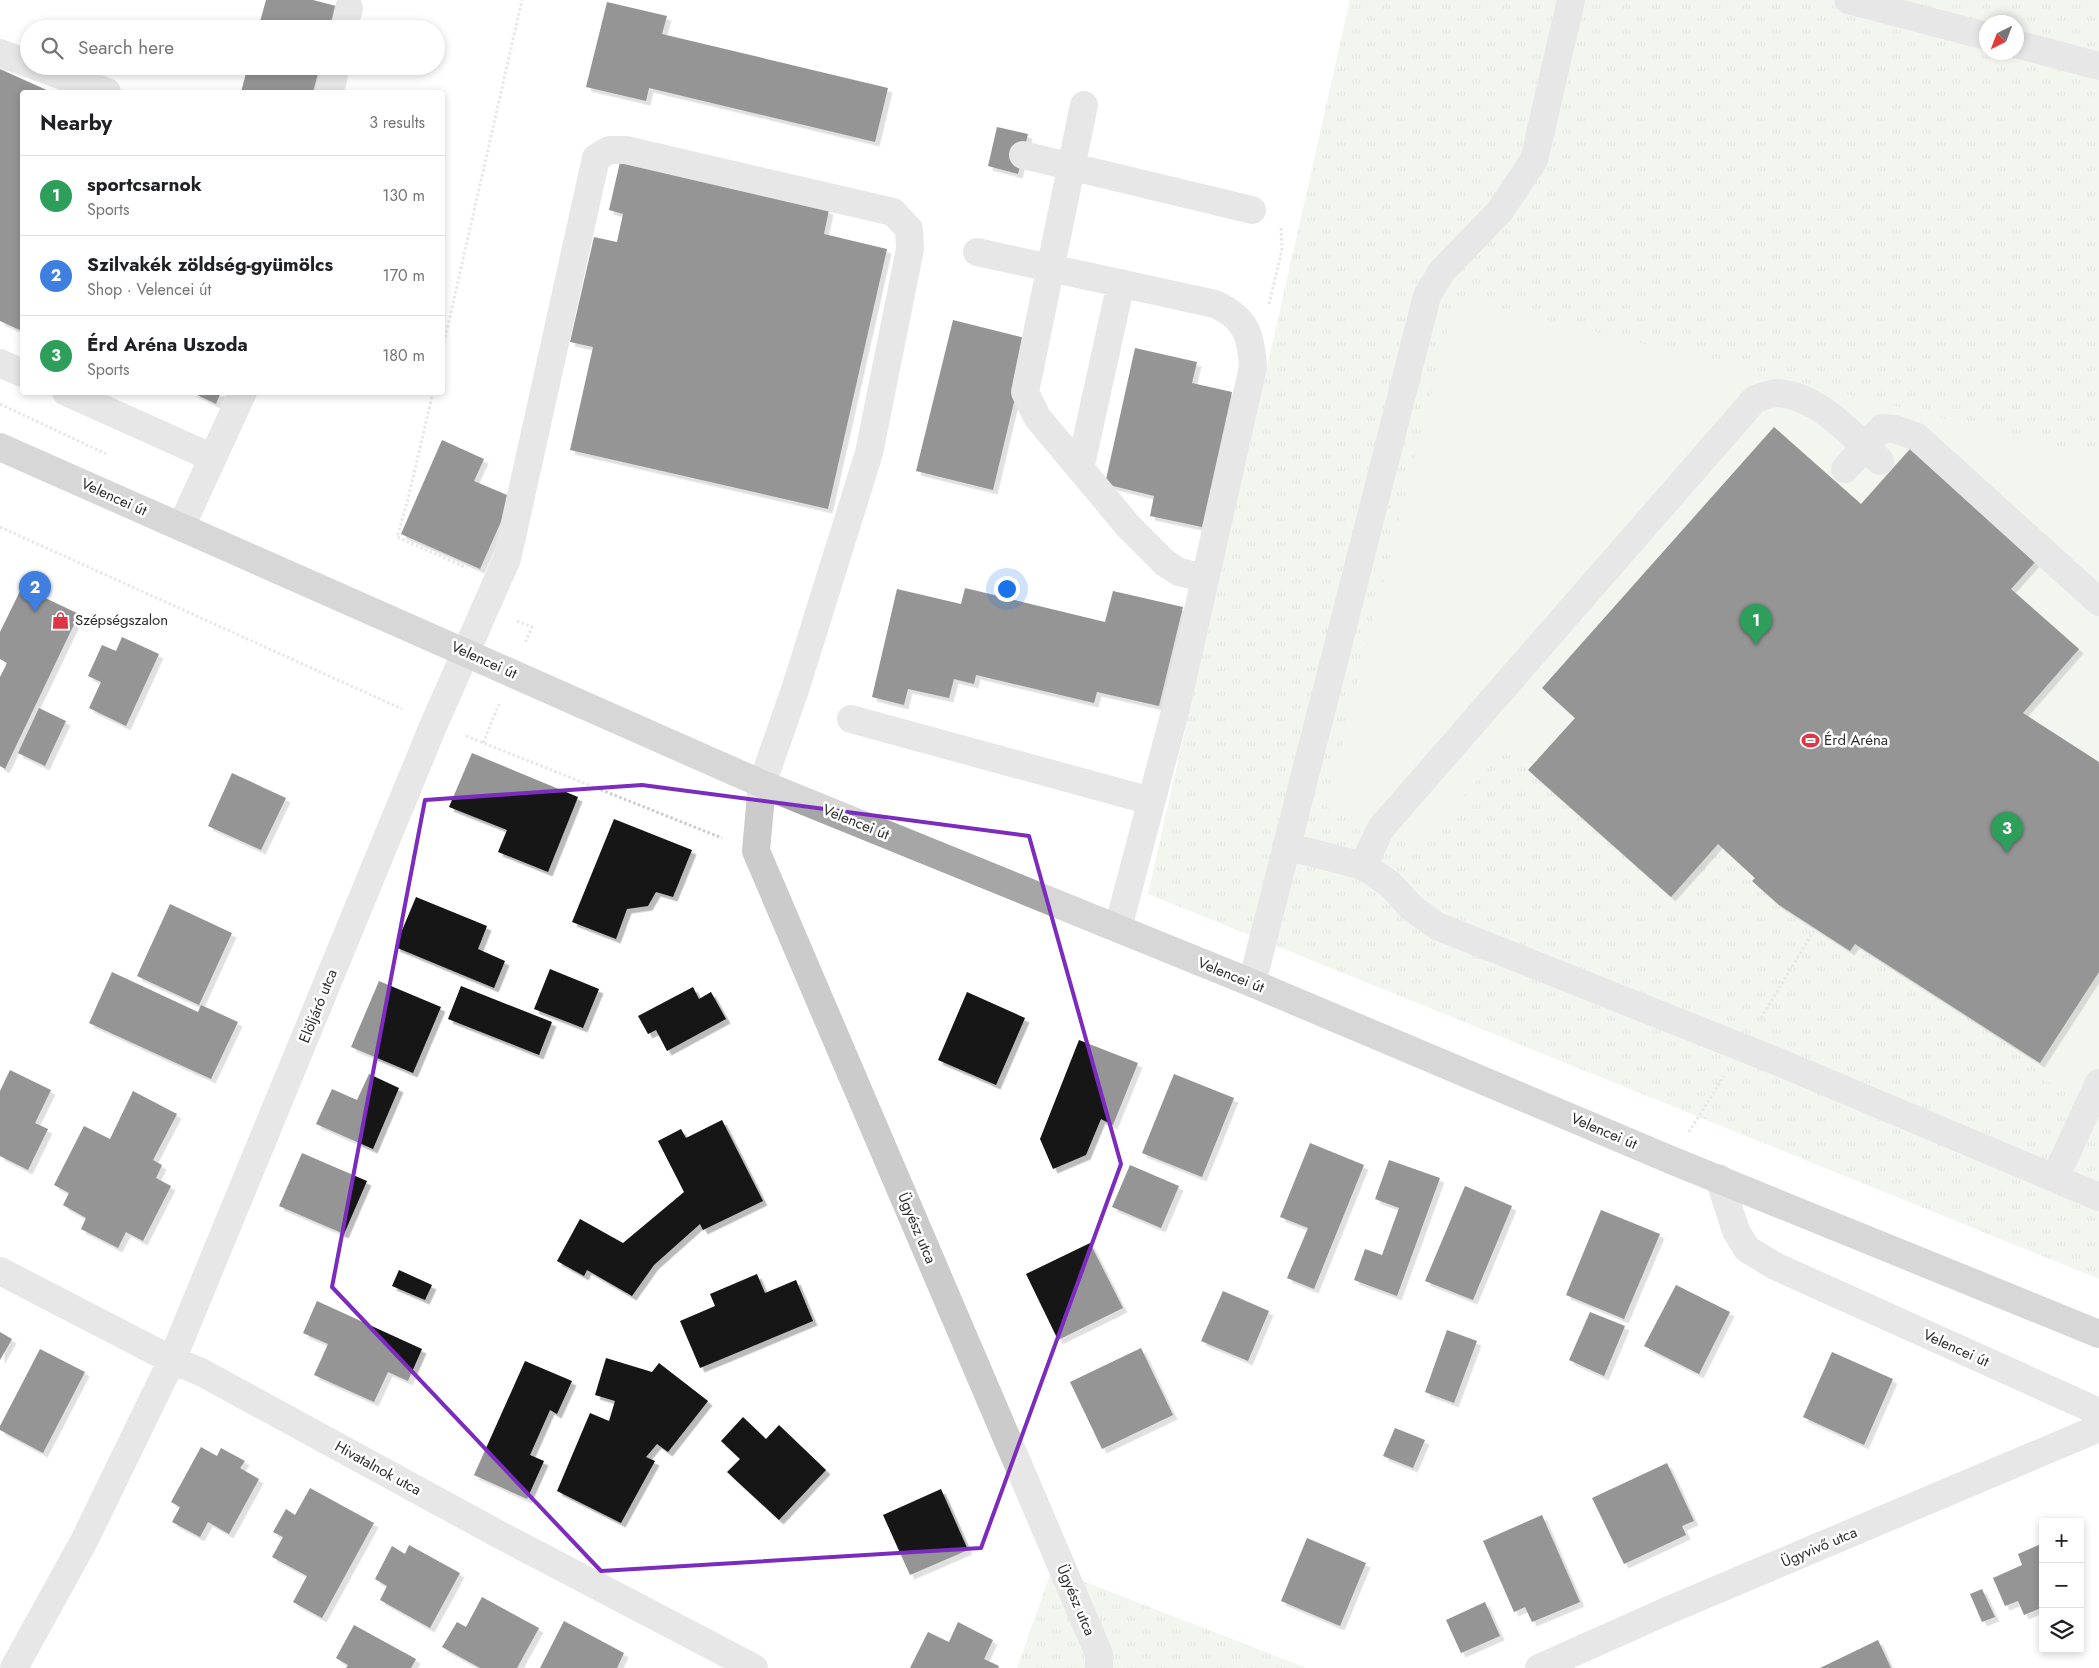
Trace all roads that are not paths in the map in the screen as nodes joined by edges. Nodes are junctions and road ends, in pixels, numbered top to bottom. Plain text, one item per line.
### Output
1 (1570, 0) edge
2 (1848, 0) edge
3 (1979, 34) edge
4 (2024, 46) edge
5 (0, 53) edge
6 (20, 61) edge
7 (2099, 66) edge
8 (60, 75) edge
9 (334, 75) edge
10 (102, 90) edge
11 (330, 90) edge
12 (1084, 105) dead end
13 (1023, 155) dead end
14 (1071, 166) junction
15 (1252, 210) road end
16 (978, 252) dead end
17 (1050, 267) junction
18 (1121, 283) junction
19 (0, 363) edge
20 (20, 372) edge
21 (73, 395) edge
22 (242, 395) edge
23 (0, 447) edge
24 (1872, 454) junction
25 (213, 458) junction
26 (1080, 469) junction
27 (1845, 469) dead end
28 (181, 527) junction
29 (1205, 578) junction
30 (2099, 602) edge
31 (465, 652) junction
32 (850, 719) dead end
33 (762, 784) junction
34 (1151, 800) junction
35 (1286, 846) junction
36 (1363, 866) junction
37 (1118, 928) junction
38 (1252, 983) junction
39 (2099, 1083) edge
40 (1719, 1178) junction
41 (2055, 1178) junction
42 (2099, 1197) edge
43 (0, 1271) edge
44 (2099, 1334) edge
45 (172, 1360) junction
46 (2099, 1412) edge
47 (2099, 1428) edge
48 (1103, 1663) edge
49 (14, 1667) edge
50 (754, 1668) edge
51 (1539, 1668) edge

1 - 35 street
2 - 3 street
4 - 7 street
5 - 6 street
8 - 10 street
9 - 11 street
12 - 14 street
13 - 14 street
14 - 15 street
14 - 17 street
16 - 17 street
17 - 18 street
17 - 26 street
18 - 26 street
18 - 29 street
19 - 20 street
21 - 25 street
22 - 25 street
23 - 28 main road, Velencei út
24 - 27 street
24 - 30 street
24 - 36 street
25 - 28 street
26 - 29 street
28 - 31 main road, Velencei út
29 - 34 street
31 - 33 main road, Velencei út
31 - 33 street, Elöljáró utca
31 - 45 street, Elöljáró utca
32 - 34 street
33 - 37 main road, Velencei út
33 - 48 street, Ügyész utca
34 - 37 street
35 - 36 street
35 - 38 street
36 - 41 street
37 - 38 main road, Velencei út
38 - 40 main road, Velencei út
39 - 41 street
40 - 44 main road, Velencei út
40 - 46 street, Velencei út
41 - 42 street
43 - 45 street, Hivatalnok utca
45 - 49 street, Elöljáró utca
45 - 50 street, Hivatalnok utca
47 - 51 street, Ügyvivő utca

